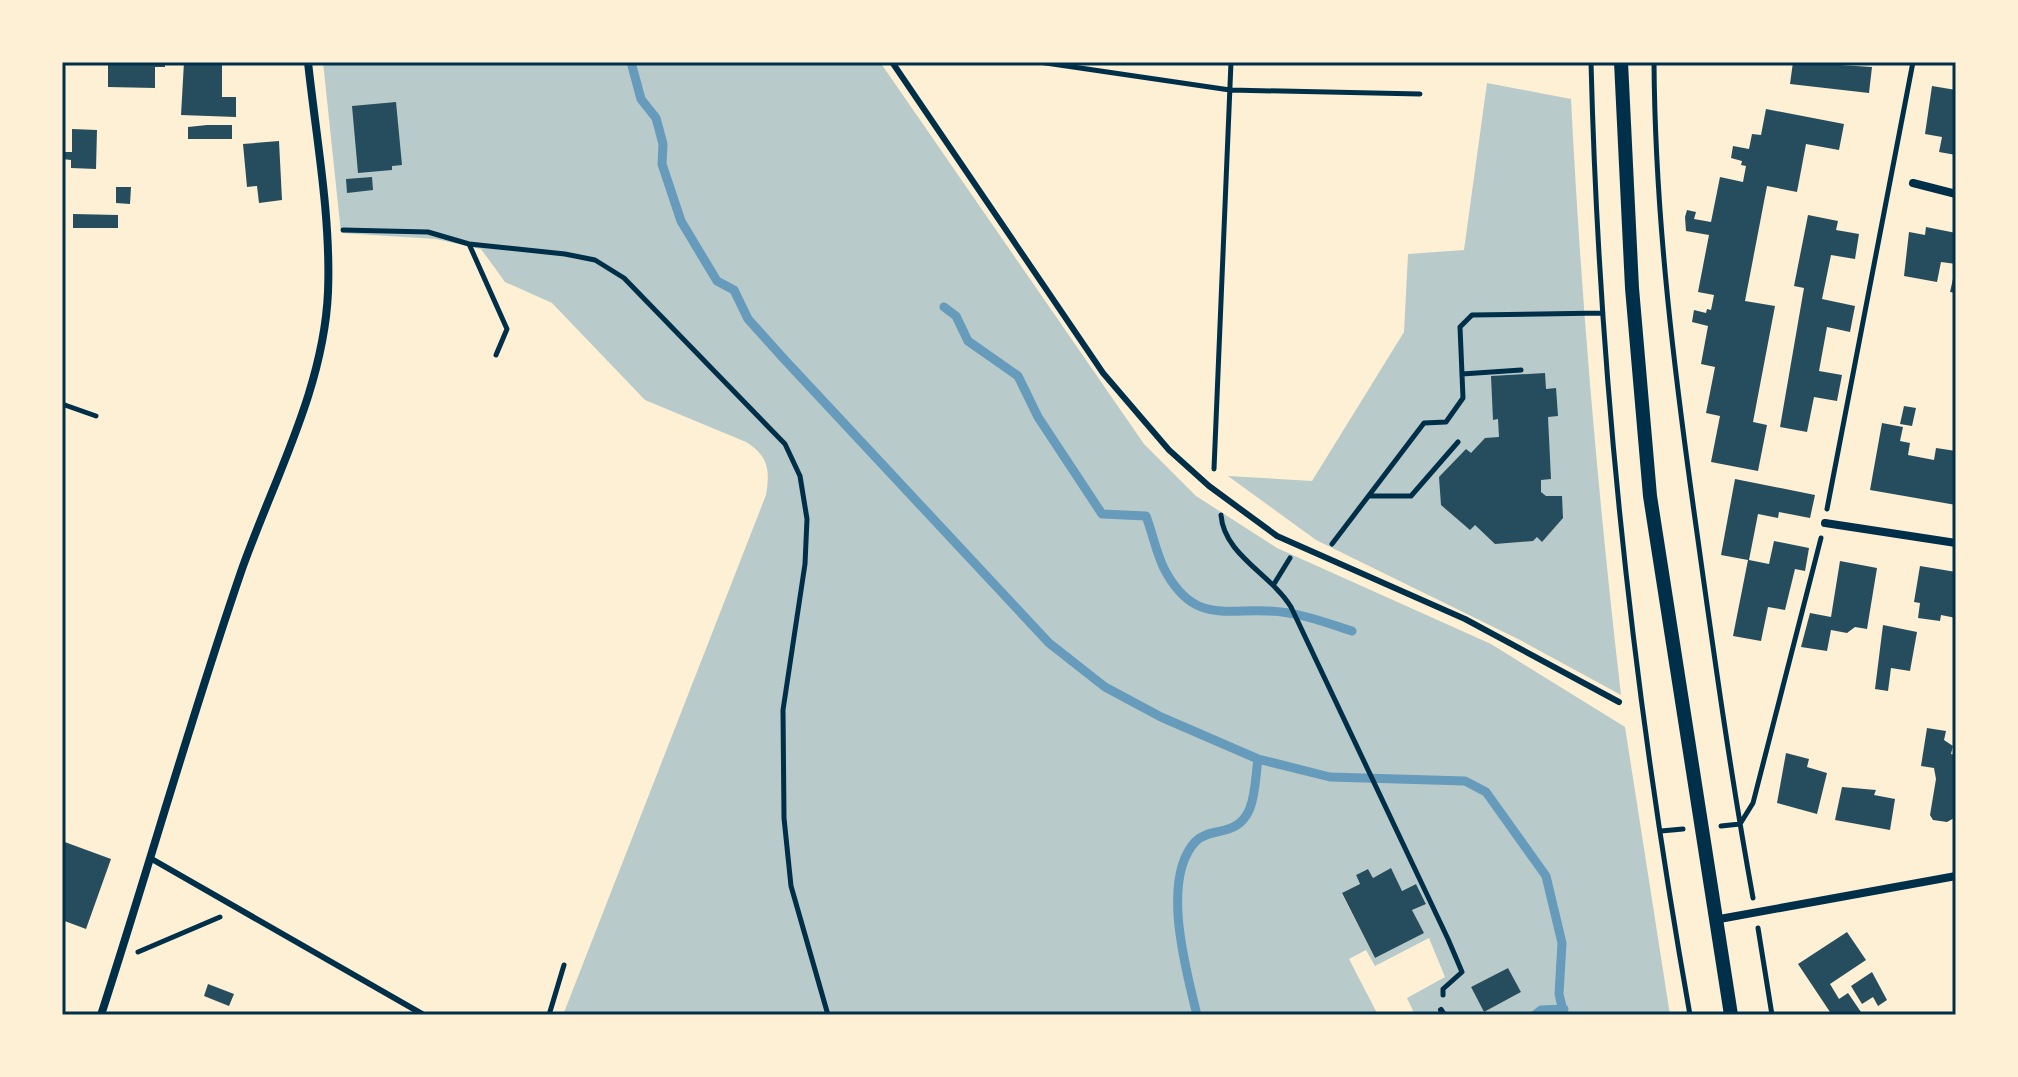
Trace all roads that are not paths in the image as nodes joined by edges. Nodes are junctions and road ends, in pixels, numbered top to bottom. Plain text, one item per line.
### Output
1 (308, 62) edge
2 (892, 62) edge
3 (1621, 62) edge
4 (1913, 183) dead end
5 (1956, 194) edge
6 (1825, 523) road end
7 (1956, 543) edge
8 (1619, 702) dead end
9 (150, 858) junction
10 (1956, 876) edge
11 (1714, 920) junction
12 (101, 1015) edge
13 (424, 1015) edge
14 (1731, 1015) edge

1 - 9 street
2 - 8 lane
3 - 11 street
4 - 5 street
6 - 7 street
9 - 12 street
9 - 13 lane
10 - 11 street
11 - 14 street

